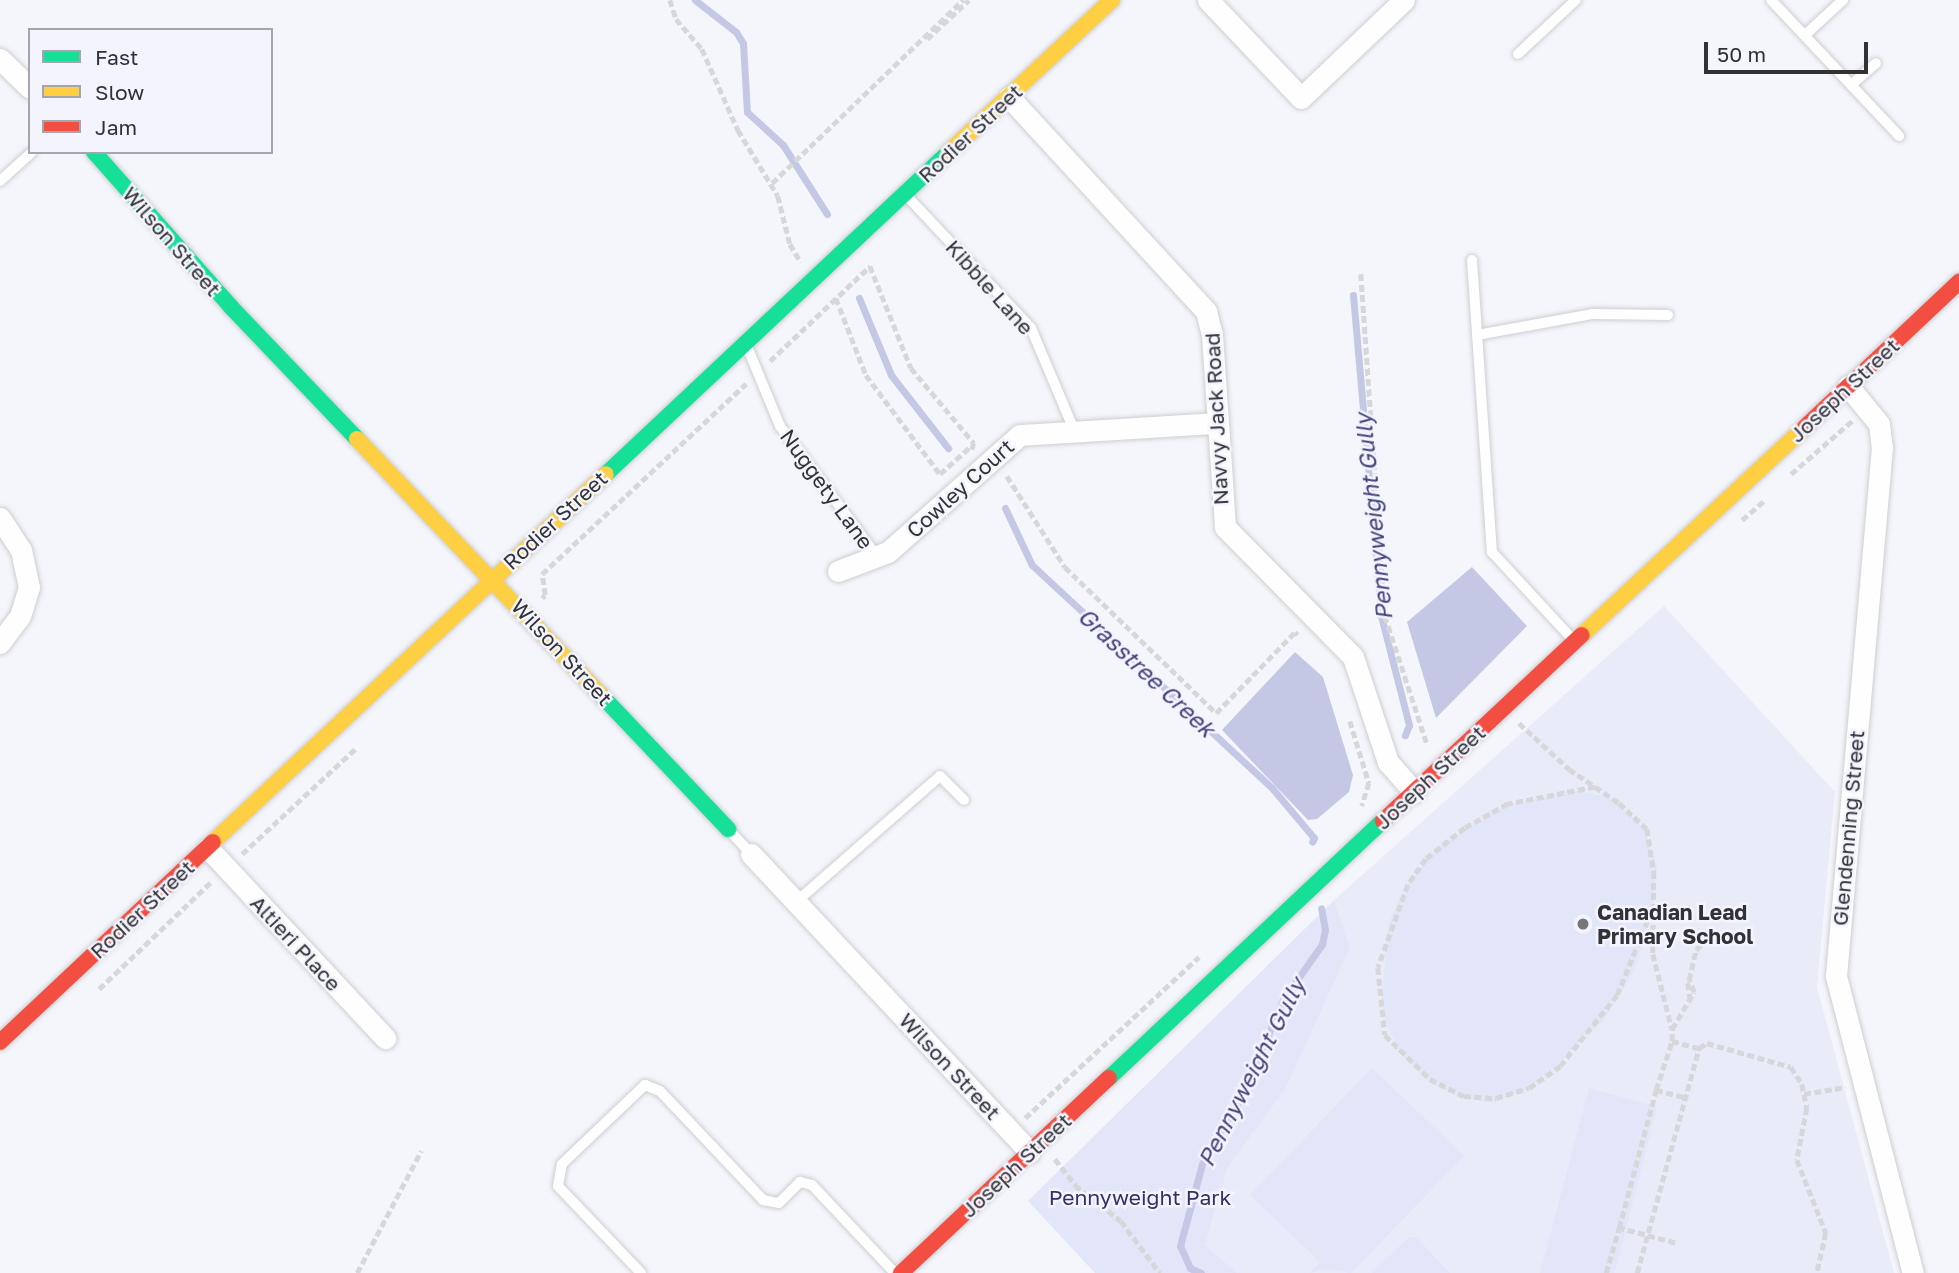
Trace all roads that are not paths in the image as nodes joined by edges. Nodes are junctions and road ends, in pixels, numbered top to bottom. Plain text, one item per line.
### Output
1 (1112, 0) edge
2 (1208, 0) edge
3 (1404, 0) edge
4 (1576, 0) edge
5 (1771, 0) edge
6 (1843, 0) edge
7 (1805, 35) junction
8 (1518, 54) dead end
9 (0, 60) edge
10 (1876, 63) dead end
11 (1851, 85) junction
12 (28, 86) edge
13 (1009, 97) junction
14 (1899, 136) dead end
15 (30, 154) edge
16 (96, 154) edge
17 (0, 181) edge
18 (905, 193) junction
19 (1472, 260) dead end
20 (1959, 282) edge
21 (1668, 315) dead end
22 (1477, 335) junction
23 (745, 342) junction
24 (1849, 386) junction
25 (1216, 423) junction
26 (1074, 430) junction
27 (0, 518) edge
28 (878, 558) junction
29 (838, 571) dead end
30 (491, 579) junction
31 (1575, 642) junction
32 (0, 643) edge
33 (1414, 792) junction
34 (964, 800) dead end
35 (728, 829) joint
36 (208, 848) junction
37 (751, 854) joint
38 (796, 902) junction
39 (384, 1038) dead end
40 (0, 1042) edge
41 (1036, 1147) junction
42 (641, 1273) edge
43 (895, 1273) edge
44 (901, 1273) edge
45 (1913, 1273) edge

1 - 13 street, Rodier Street
2 - 3 street
4 - 8 lane
5 - 7 lane
6 - 7 lane
7 - 11 lane
9 - 12 street
10 - 11 lane
11 - 14 lane
13 - 18 street, Rodier Street
13 - 25 street, Navvy Jack Road
15 - 17 lane
16 - 30 street, Wilson Street
18 - 23 street, Rodier Street
18 - 26 lane, Kibble Lane
19 - 22 lane
20 - 24 street, Joseph Street
21 - 22 lane
22 - 31 lane
23 - 28 lane, Nuggety Lane
23 - 30 street, Rodier Street
24 - 31 street, Joseph Street
24 - 45 street, Glendenning Street
25 - 26 street, Cowley Court
25 - 33 street, Navvy Jack Road
26 - 28 street, Cowley Court
27 - 32 street
28 - 29 street, Cowley Court
30 - 35 street, Wilson Street
30 - 36 street, Rodier Street
31 - 33 street, Joseph Street
33 - 41 street, Joseph Street
34 - 38 lane
35 - 37 lane, Wilson Street
36 - 39 street, Altieri Place
36 - 40 street, Rodier Street
37 - 38 street, Wilson Street
38 - 41 street, Wilson Street
41 - 44 street, Joseph Street
42 - 43 lane

